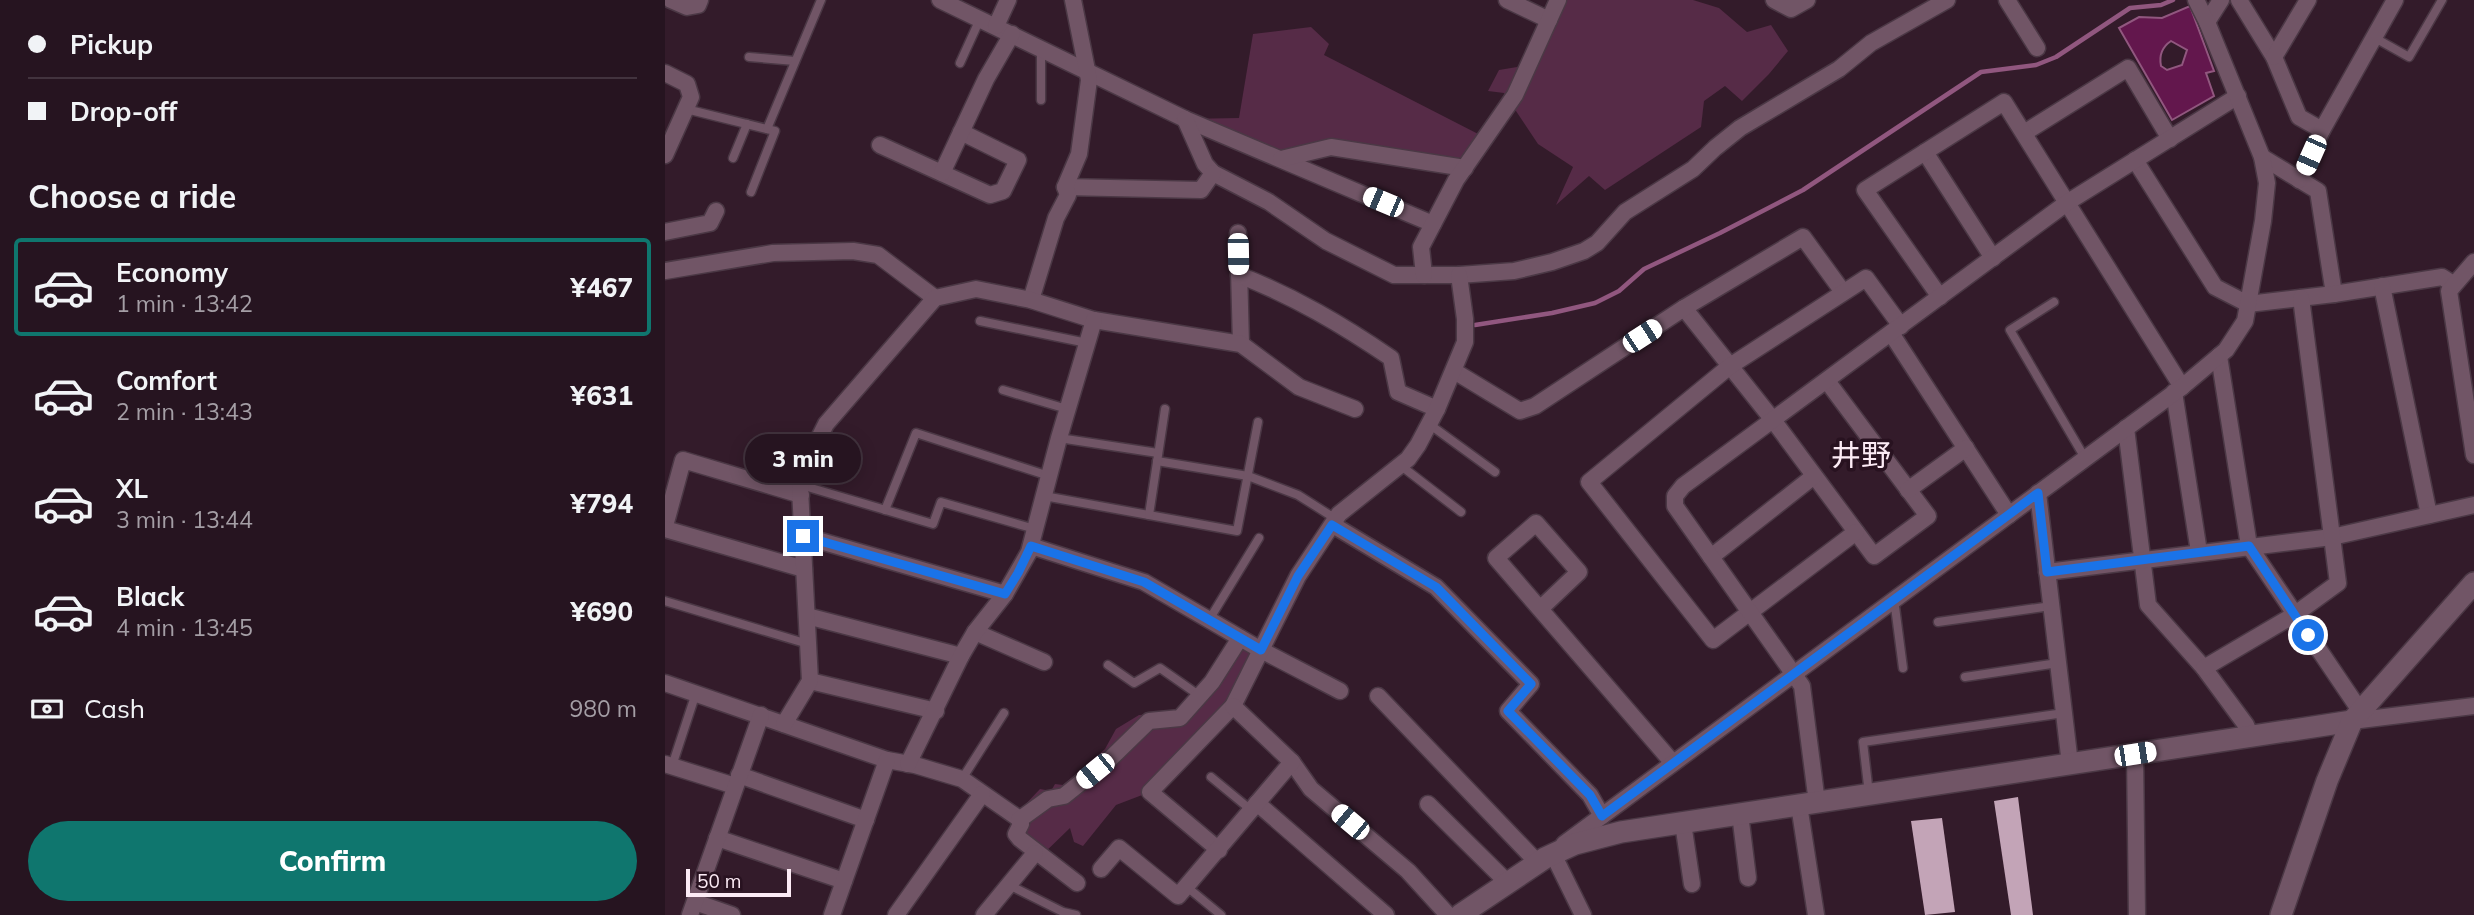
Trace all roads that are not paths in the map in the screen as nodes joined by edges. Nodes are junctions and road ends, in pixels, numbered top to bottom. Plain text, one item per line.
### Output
1 (671, 0) edge
2 (700, 0) edge
3 (821, 0) edge
4 (940, 0) edge
5 (1008, 0) edge
6 (1073, 0) edge
7 (1507, 0) edge
8 (1558, 0) edge
9 (1774, 0) edge
10 (1807, 0) edge
11 (1947, 0) edge
12 (2007, 0) edge
13 (2196, 0) edge
14 (2221, 0) edge
15 (2239, 0) edge
16 (2308, 0) edge
17 (2396, 0) edge
18 (2442, 0) edge
19 (980, 19) junction
20 (1549, 20) junction
21 (2207, 22) junction
22 (996, 26) junction
23 (1012, 34) junction
24 (2375, 38) junction
25 (1041, 48) junction
26 (2037, 48) dead end
27 (748, 57) dead end
28 (2274, 57) junction
29 (795, 61) junction
30 (960, 63) dead end
31 (1087, 70) junction
32 (665, 73) edge
33 (2238, 96) junction
34 (1041, 100) dead end
35 (686, 109) junction
36 (1185, 118) junction
37 (747, 124) junction
38 (767, 129) junction
39 (2322, 130) junction
40 (961, 132) junction
41 (2024, 133) junction
42 (2170, 139) junction
43 (880, 145) dead end
44 (1925, 152) junction
45 (665, 155) edge
46 (2262, 157) junction
47 (733, 158) dead end
48 (1281, 159) junction
49 (2136, 160) junction
50 (1465, 168) junction
51 (942, 173) junction
52 (1213, 173) junction
53 (2299, 180) junction
54 (1065, 187) junction
55 (751, 192) dead end
56 (2068, 202) junction
57 (716, 211) dead end
58 (1433, 224) junction
59 (665, 232) edge
60 (1238, 233) dead end
61 (1993, 258) junction
62 (2474, 261) edge
63 (665, 271) edge
64 (1239, 275) junction
65 (1424, 275) junction
66 (1459, 275) junction
67 (2453, 284) junction
68 (2382, 286) junction
69 (1843, 292) junction
70 (2334, 294) junction
71 (1940, 297) junction
72 (935, 298) junction
73 (2301, 298) junction
74 (1031, 300) junction
75 (2053, 302) dead end
76 (2248, 304) junction
77 (1685, 308) junction
78 (1094, 320) junction
79 (980, 321) dead end
80 (1896, 330) junction
81 (1087, 343) junction
82 (1241, 344) junction
83 (2219, 356) junction
84 (1730, 366) junction
85 (1454, 372) junction
86 (1827, 381) junction
87 (2178, 389) junction
88 (1003, 390) dead end
89 (1067, 409) junction
90 (1164, 409) dead end
91 (1355, 409) dead end
92 (1433, 417) junction
93 (1773, 421) junction
94 (1258, 422) dead end
95 (2126, 428) junction
96 (2472, 434) edge
97 (1059, 438) junction
98 (1966, 448) junction
99 (2474, 455) edge
100 (1157, 457) junction
101 (2085, 458) junction
102 (1400, 465) junction
103 (1495, 472) dead end
104 (1049, 476) junction
105 (1248, 476) junction
106 (1814, 476) junction
107 (801, 490) junction
108 (1908, 490) junction
109 (2038, 493) junction
110 (1044, 496) junction
111 (2474, 505) edge
112 (885, 510) junction
113 (1461, 512) dead end
114 (1149, 515) junction
115 (2008, 515) junction
116 (2429, 515) junction
117 (1334, 522) junction
118 (665, 527) edge
119 (1035, 529) junction
120 (1856, 532) junction
121 (803, 536) junction
122 (2332, 537) junction
123 (1259, 538) dead end
124 (1031, 546) junction
125 (2249, 546) junction
126 (2199, 552) junction
127 (1711, 557) junction
128 (2142, 559) junction
129 (804, 569) junction
130 (2047, 572) junction
131 (2474, 583) edge
132 (1005, 594) junction
133 (1894, 599) junction
134 (665, 601) edge
135 (2051, 606) junction
136 (1540, 609) junction
137 (1751, 614) junction
138 (2294, 615) junction
139 (807, 616) junction
140 (1209, 620) junction
141 (1938, 622) dead end
142 (975, 632) junction
143 (1240, 638) junction
144 (808, 644) junction
145 (1261, 650) junction
146 (961, 656) junction
147 (1044, 662) dead end
148 (2058, 663) junction
149 (1108, 665) dead end
150 (1903, 668) dead end
151 (2204, 668) junction
152 (1793, 674) junction
153 (1965, 677) dead end
154 (810, 681) junction
155 (665, 683) edge
156 (1340, 691) dead end
157 (696, 693) junction
158 (1199, 696) junction
159 (1378, 696) dead end
160 (1233, 706) junction
161 (2474, 706) edge
162 (936, 711) junction
163 (2064, 712) junction
164 (1004, 713) dead end
165 (761, 715) junction
166 (2356, 716) junction
167 (784, 724) junction
168 (2251, 737) junction
169 (2135, 754) junction
170 (887, 760) junction
171 (1292, 762) junction
172 (1673, 763) junction
173 (908, 764) junction
174 (2070, 764) junction
175 (668, 765) edge
176 (1211, 777) dead end
177 (962, 779) junction
178 (737, 781) junction
179 (982, 794) junction
180 (1869, 795) junction
181 (1428, 804) dead end
182 (1808, 804) junction
183 (1254, 807) junction
184 (1740, 814) junction
185 (1602, 816) junction
186 (866, 820) junction
187 (1019, 820) junction
188 (1683, 823) junction
189 (717, 838) junction
190 (1219, 850) junction
191 (1035, 853) junction
192 (1545, 858) junction
193 (1101, 869) dead end
194 (1748, 878) dead end
195 (844, 881) junction
196 (1077, 883) dead end
197 (1508, 883) junction
198 (1692, 884) dead end
199 (1009, 885) junction
200 (1187, 887) junction
201 (692, 908) edge
202 (991, 913) edge
203 (732, 915) edge
204 (832, 915) edge
205 (896, 915) edge
206 (1076, 915) edge
207 (1221, 915) edge
208 (1386, 915) edge
209 (1448, 915) edge
210 (1460, 915) edge
211 (1583, 915) edge
212 (1816, 915) edge
213 (2137, 915) edge
214 (2281, 915) edge

1 - 2 street
3 - 29 lane
4 - 19 street
5 - 22 street
6 - 31 street
7 - 20 street
8 - 20 street
9 - 10 street
11 - 66 street
12 - 26 street
13 - 21 street
14 - 21 street
15 - 28 street
16 - 28 street
17 - 24 street
18 - 24 lane
19 - 22 street
19 - 30 lane
20 - 50 street
21 - 33 street
22 - 23 street
23 - 25 street
23 - 40 street
24 - 39 street
25 - 31 street
25 - 34 lane
27 - 29 lane
28 - 39 street
29 - 38 lane
31 - 36 street
31 - 54 street
32 - 35 street
33 - 42 street
33 - 46 street
35 - 37 lane
35 - 45 street
36 - 48 street
36 - 52 street
37 - 38 lane
37 - 47 lane
38 - 55 lane
39 - 53 street
40 - 51 street
40 - 51 street
41 - 42 street
41 - 44 street
41 - 56 street
42 - 49 street
43 - 51 street
44 - 61 street
44 - 71 street
46 - 53 street
46 - 76 street
48 - 50 street
48 - 58 street
49 - 56 street
49 - 76 street
50 - 58 street
52 - 54 street
52 - 65 street
53 - 70 street
54 - 74 street
56 - 61 street
56 - 87 street
57 - 59 street
58 - 65 street
60 - 64 street
61 - 71 street
62 - 67 street
63 - 72 street
64 - 82 street
64 - 92 street
65 - 66 street
66 - 85 street
67 - 68 street
67 - 96 street
68 - 70 street
68 - 116 street
69 - 77 street
69 - 80 street
69 - 84 street
70 - 73 street
71 - 80 street
72 - 74 street
72 - 107 street
73 - 76 street
73 - 122 street
74 - 78 street
75 - 101 lane
76 - 83 street
77 - 84 street
77 - 85 street
78 - 81 street
78 - 82 street
79 - 81 lane
80 - 86 street
80 - 98 street
81 - 89 street
82 - 91 street
83 - 87 street
83 - 125 street
84 - 93 street
84 - 137 street
85 - 92 street
86 - 93 street
86 - 108 street
87 - 95 street
87 - 126 street
88 - 89 lane
89 - 97 street
90 - 100 lane
92 - 102 street
92 - 103 lane
93 - 106 street
93 - 127 street
94 - 105 lane
95 - 101 street
95 - 128 street
96 - 99 street
97 - 100 lane
97 - 104 street
98 - 108 street
98 - 115 street
100 - 105 lane
100 - 114 lane
101 - 109 street
102 - 113 lane
102 - 117 street
104 - 110 street
104 - 112 lane
105 - 114 lane
105 - 117 lane
106 - 120 street
106 - 127 street
107 - 112 lane
107 - 118 street
107 - 121 street
108 - 120 street
109 - 115 street
109 - 130 street
110 - 114 lane
110 - 119 street
111 - 116 street
112 - 119 lane
115 - 133 street
116 - 122 street
117 - 145 street
117 - 185 street
118 - 129 street
119 - 124 street
120 - 137 street
121 - 129 street
121 - 132 street
122 - 125 street
122 - 138 street
123 - 140 lane
124 - 132 street
124 - 140 street
125 - 126 street
125 - 138 street
126 - 128 street
127 - 137 street
128 - 130 street
128 - 151 street
129 - 139 street
130 - 135 street
131 - 166 street
132 - 142 street
133 - 150 lane
133 - 152 street
134 - 144 lane
135 - 141 lane
135 - 148 street
136 - 136 street
136 - 172 street
137 - 152 street
138 - 151 street
138 - 166 street
139 - 144 street
139 - 146 street
140 - 143 street
142 - 146 street
142 - 147 street
143 - 145 street
143 - 158 street
144 - 154 street
145 - 156 street
145 - 160 street
146 - 162 street
148 - 153 lane
148 - 163 street
149 - 158 lane
151 - 168 street
152 - 172 street
152 - 182 street
154 - 162 street
154 - 167 street
155 - 157 street
157 - 165 street
157 - 175 lane
158 - 187 street
159 - 192 street
160 - 171 street
160 - 190 street
161 - 166 street
162 - 173 street
163 - 174 street
163 - 180 lane
164 - 177 lane
165 - 167 street
165 - 178 street
166 - 168 street
166 - 214 street
167 - 170 street
168 - 169 street
169 - 174 street
169 - 213 street
170 - 173 street
170 - 186 street
171 - 183 street
171 - 209 street
172 - 185 street
173 - 177 street
174 - 180 street
175 - 178 street
176 - 183 lane
177 - 179 street
178 - 186 street
178 - 189 street
179 - 187 street
179 - 205 street
180 - 182 street
181 - 197 street
182 - 184 street
182 - 212 street
183 - 190 street
183 - 208 street
184 - 188 street
184 - 194 street
185 - 192 street
186 - 195 street
187 - 191 street
188 - 192 street
188 - 198 street
189 - 195 street
189 - 201 street
190 - 200 street
191 - 196 street
191 - 199 street
192 - 197 street
192 - 211 street
193 - 200 street
195 - 204 street
197 - 210 street
199 - 202 street
199 - 206 lane
200 - 207 lane
201 - 203 street

